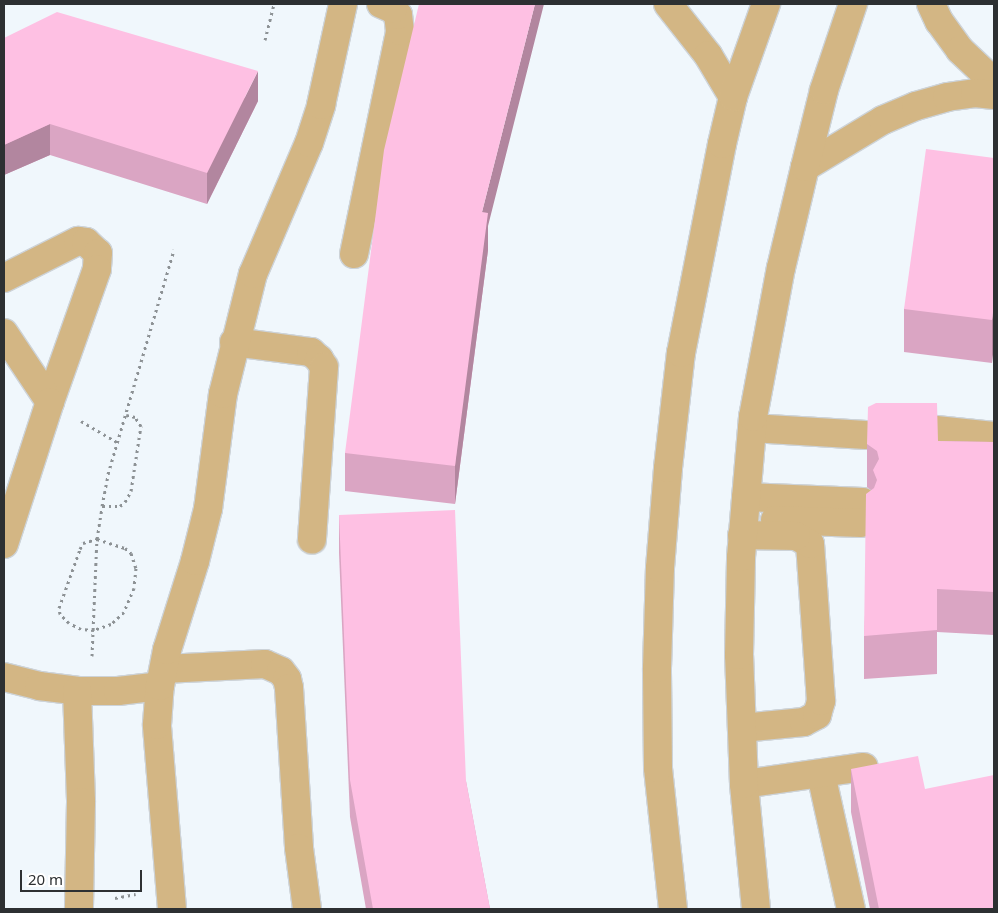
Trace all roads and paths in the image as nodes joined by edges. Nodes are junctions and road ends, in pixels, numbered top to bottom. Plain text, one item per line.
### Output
1 (274, 4) edge
2 (343, 4) edge
3 (381, 4) edge
4 (668, 4) edge
5 (766, 4) edge
6 (853, 4) edge
7 (930, 4) edge
8 (265, 40) dead end
9 (994, 82) edge
10 (994, 95) edge
11 (733, 97) junction
12 (805, 167) junction
13 (174, 250) dead end
14 (354, 254) dead end
15 (4, 278) edge
16 (4, 333) edge
17 (234, 342) junction
18 (50, 402) junction
19 (126, 415) junction
20 (753, 423) junction
21 (917, 428) edge
22 (866, 429) edge
23 (994, 436) edge
24 (102, 506) junction
25 (862, 513) dead end
26 (744, 517) junction
27 (97, 539) junction
28 (312, 540) dead end
29 (4, 544) edge
30 (94, 630) junction
31 (4, 677) edge
32 (162, 677) junction
33 (84, 691) junction
34 (742, 728) junction
35 (821, 774) junction
36 (744, 777) junction
37 (141, 899) dead end
38 (108, 900) dead end
39 (79, 909) edge
40 (172, 909) edge
41 (307, 909) edge
42 (672, 909) edge
43 (756, 909) edge
44 (851, 909) edge

1 - 8 path
2 - 17 street
3 - 14 street
4 - 11 street
5 - 11 street
6 - 12 street
7 - 9 street
10 - 12 street
11 - 42 street
12 - 20 street
13 - 19 path
15 - 18 street
16 - 18 street
17 - 28 street
17 - 32 street
18 - 29 street
19 - 24 path
19 - 24 path
20 - 22 street
20 - 26 street
21 - 23 street
24 - 27 path
25 - 26 street
26 - 34 street
26 - 34 street
27 - 30 path
27 - 30 path
27 - 30 path
30 - 33 path
31 - 33 street
32 - 33 street
32 - 40 street
32 - 41 street
33 - 39 street
34 - 36 street
35 - 36 street
35 - 36 street
35 - 44 street
36 - 43 street
37 - 38 path

